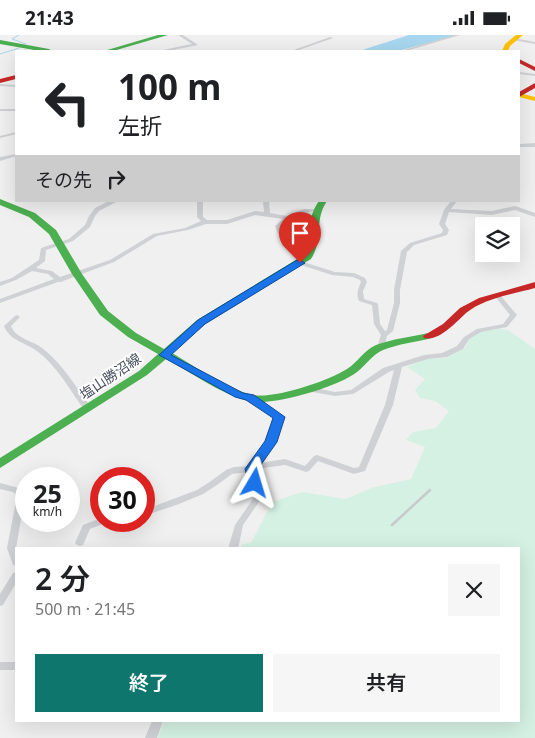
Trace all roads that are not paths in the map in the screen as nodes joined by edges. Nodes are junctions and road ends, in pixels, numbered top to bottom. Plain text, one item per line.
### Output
1 (166, 35) edge
2 (180, 35) edge
3 (458, 35) edge
4 (517, 37) edge
5 (331, 38) dead end
6 (0, 42) edge
7 (535, 43) edge
8 (44, 50) edge
9 (111, 50) edge
10 (168, 50) edge
11 (296, 50) edge
12 (406, 50) edge
13 (505, 50) edge
14 (520, 62) edge
15 (535, 69) edge
16 (520, 73) edge
17 (535, 75) edge
18 (15, 77) edge
19 (0, 83) edge
20 (535, 85) edge
21 (15, 86) edge
22 (520, 94) edge
23 (520, 95) edge
24 (535, 99) edge
25 (0, 110) edge
26 (15, 110) edge
27 (15, 133) edge
28 (0, 137) edge
29 (535, 145) edge
30 (520, 146) edge
31 (15, 155) edge
32 (0, 159) edge
33 (0, 202) edge
34 (113, 202) edge
35 (200, 202) edge
36 (266, 202) edge
37 (453, 202) edge
38 (318, 205) edge
39 (515, 205) edge
40 (447, 210) junction
41 (267, 214) junction
42 (535, 215) edge
43 (288, 218) junction
44 (205, 222) junction
45 (60, 243) junction
46 (304, 260) junction
47 (32, 269) junction
48 (77, 275) junction
49 (60, 281) junction
50 (0, 284) edge
51 (535, 285) edge
52 (496, 295) junction
53 (0, 301) edge
54 (17, 317) dead end
55 (383, 341) junction
56 (164, 355) junction
57 (399, 366) junction
58 (310, 389) junction
59 (250, 398) junction
60 (88, 409) junction
61 (0, 464) edge
62 (253, 468) junction
63 (0, 486) edge
64 (155, 509) edge
65 (90, 526) edge
66 (80, 543) dead end
67 (234, 547) edge
68 (15, 559) edge
69 (15, 577) edge
70 (0, 602) edge
71 (0, 666) edge
72 (15, 666) edge
73 (158, 722) edge
74 (151, 738) edge

1 - 9 main road
2 - 10 street
3 - 12 street
4 - 7 street
4 - 13 main road
5 - 11 street
6 - 8 main road
14 - 15 main road
16 - 17 street
18 - 19 main road
19 - 21 street
20 - 22 main road
23 - 24 main road
25 - 26 street
27 - 28 street
29 - 30 street
31 - 32 street
33 - 45 main road
34 - 45 street
35 - 44 street
36 - 41 street
37 - 40 street
38 - 43 street
38 - 46 main road
39 - 40 street
39 - 42 street
40 - 55 street
41 - 43 street
41 - 44 street
43 - 46 street
44 - 48 street
45 - 47 street
45 - 48 main road
46 - 55 street
46 - 56 main road, 塩山勝沼線
47 - 49 street
47 - 50 street
48 - 49 street
48 - 56 main road
49 - 53 street
51 - 52 main road
52 - 55 main road
52 - 57 street
54 - 60 street
55 - 58 main road
56 - 59 main road
56 - 60 main road, 塩山勝沼線
57 - 58 street
57 - 62 street
58 - 59 main road
59 - 62 street
60 - 61 main road, 塩山勝沼線
62 - 64 street
62 - 67 street
63 - 68 street
65 - 66 street
69 - 70 street
71 - 72 street
73 - 74 street

